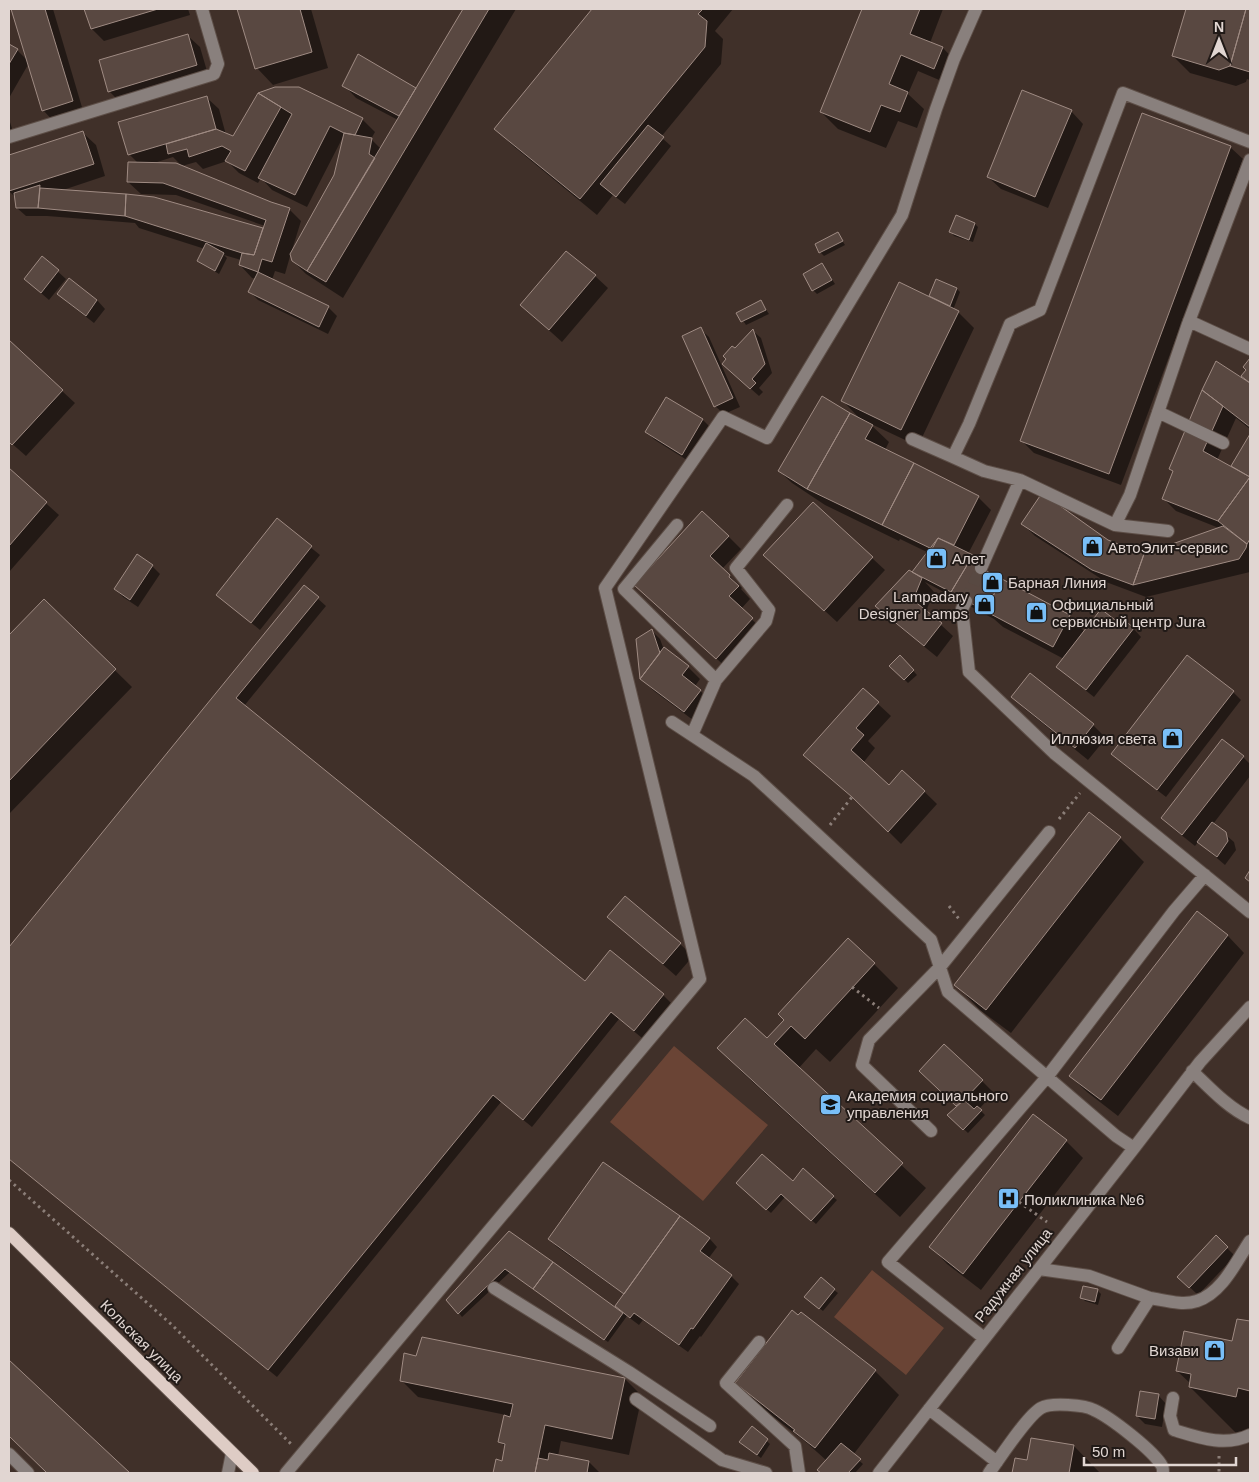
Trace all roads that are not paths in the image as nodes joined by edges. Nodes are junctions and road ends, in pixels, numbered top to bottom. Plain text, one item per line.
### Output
1 (202, 9) edge
2 (976, 9) edge
3 (9, 137) edge
4 (1250, 142) edge
5 (1250, 160) edge
6 (1189, 321) junction
7 (1250, 349) edge
8 (1158, 412) junction
9 (912, 439) dead end
10 (1223, 443) dead end
11 (953, 457) junction
12 (1020, 480) junction
13 (787, 505) dead end
14 (677, 525) dead end
15 (1115, 525) junction
16 (1168, 531) dead end
17 (981, 568) tunnel mouth
18 (966, 601) tunnel mouth
19 (716, 680) junction
20 (672, 722) dead end
21 (692, 735) junction
22 (1049, 832) road end
23 (1204, 875) junction
24 (1250, 912) edge
25 (940, 967) junction
26 (1250, 1007) edge
27 (1192, 1071) junction
28 (1047, 1077) junction
29 (1250, 1118) edge
30 (931, 1131) dead end
31 (1134, 1148) junction
32 (9, 1232) edge
33 (1250, 1241) edge
34 (1039, 1268) junction
35 (494, 1288) dead end
36 (1150, 1298) junction
37 (984, 1338) junction
38 (759, 1342) dead end
39 (1118, 1348) dead end
40 (1173, 1398) dead end
41 (636, 1399) dead end
42 (929, 1409) junction
43 (710, 1426) dead end
44 (1250, 1434) edge
45 (232, 1453) junction
46 (9, 1455) edge
47 (997, 1462) junction
48 (28, 1473) edge
49 (228, 1473) edge
50 (253, 1473) edge
51 (286, 1473) edge
52 (766, 1473) edge
53 (799, 1473) edge
54 (879, 1473) edge
55 (989, 1473) edge
56 (1163, 1473) edge

1 - 3 street
2 - 51 street
4 - 11 street
5 - 6 street
6 - 7 street
6 - 8 street
8 - 10 street
8 - 15 street
9 - 11 street
11 - 12 street
12 - 15 street
12 - 17 street
13 - 19 street
14 - 19 street
15 - 16 street
18 - 23 street
19 - 21 street
20 - 21 street
21 - 25 street
22 - 25 street
23 - 24 street
23 - 28 street
25 - 28 street
25 - 30 street
26 - 27 street, Радужная улица
27 - 29 street
27 - 31 street, Радужная улица
28 - 31 street
28 - 37 street
31 - 34 street, Радужная улица
32 - 45 main road, Кольская улица
33 - 36 street
34 - 36 street
34 - 37 street, Радужная улица
35 - 43 street
36 - 39 street
37 - 42 street, Радужная улица
38 - 53 street
40 - 44 street
41 - 52 street
42 - 47 street
42 - 54 street, Радужная улица
45 - 49 street
45 - 50 main road, Кольская улица
46 - 48 street
47 - 55 street
47 - 56 street

